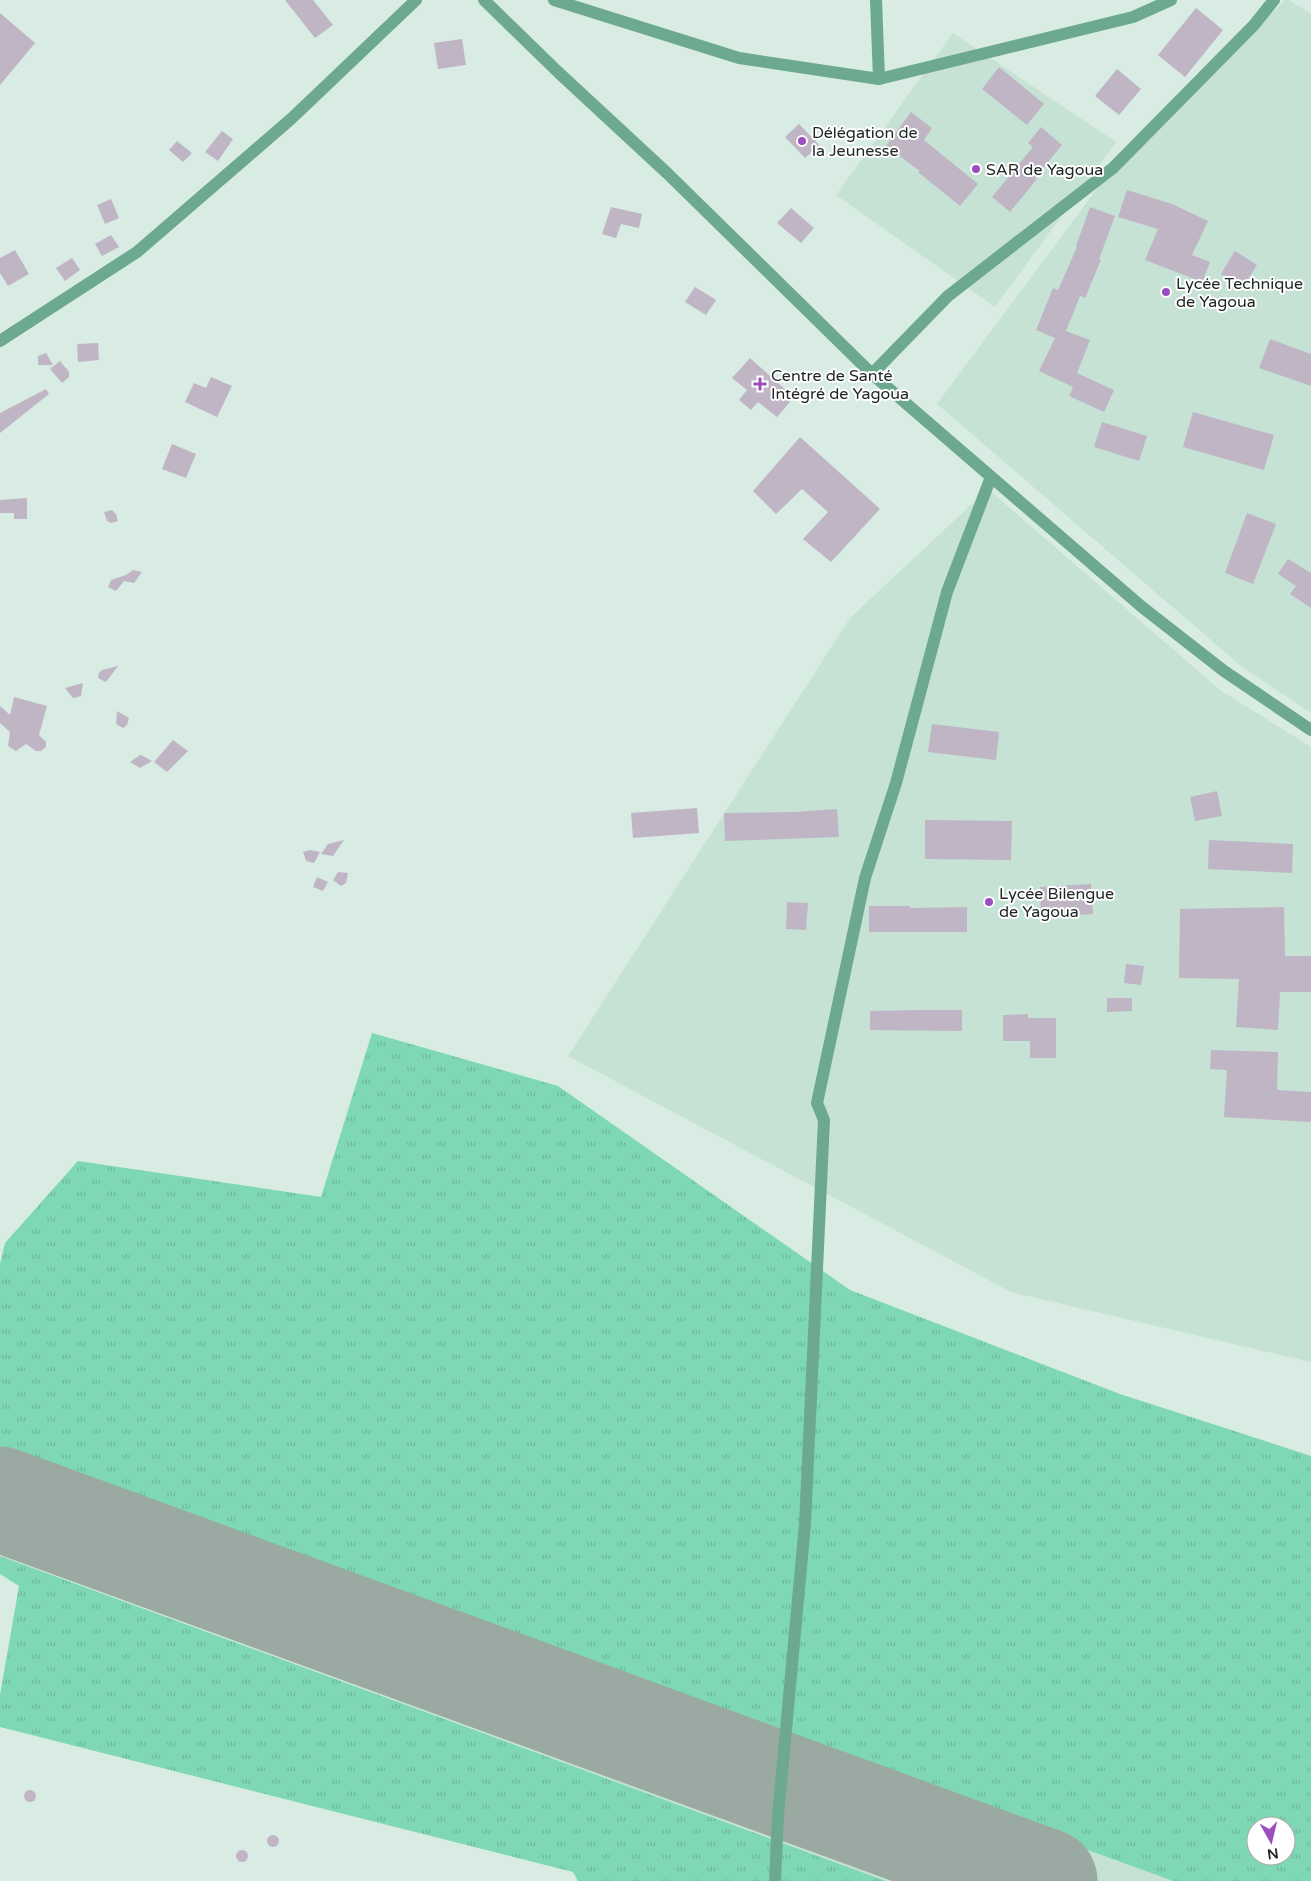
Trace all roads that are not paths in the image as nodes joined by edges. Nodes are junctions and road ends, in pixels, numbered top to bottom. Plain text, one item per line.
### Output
1 (416, 0) edge
2 (484, 0) edge
3 (554, 0) edge
4 (876, 0) edge
5 (1171, 0) edge
6 (1274, 0) edge
7 (879, 79) junction
8 (0, 341) edge
9 (872, 374) junction
10 (991, 477) junction
11 (1311, 730) edge
12 (775, 1881) edge

1 - 8 street
2 - 9 street
3 - 7 street
4 - 7 street
5 - 7 street
6 - 9 street
9 - 10 street
10 - 11 street
10 - 12 street

